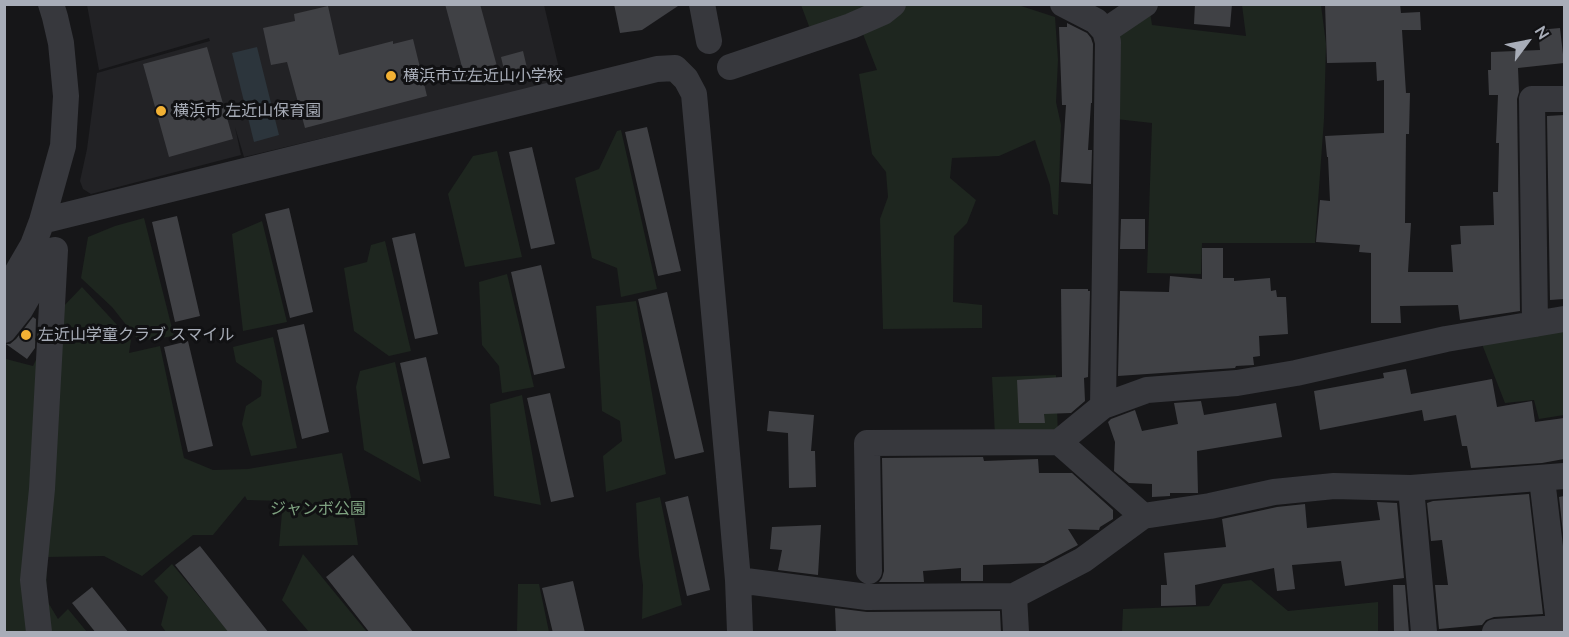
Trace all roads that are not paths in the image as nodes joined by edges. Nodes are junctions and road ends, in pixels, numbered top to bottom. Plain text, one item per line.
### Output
1 (51, 4) edge
2 (702, 4) edge
3 (893, 4) edge
4 (1063, 4) edge
5 (1145, 4) edge
6 (1104, 31) junction
7 (709, 41) dead end
8 (730, 67) dead end
9 (1564, 99) edge
10 (69, 214) junction
11 (42, 221) junction
12 (55, 250) junction
13 (4, 295) edge
14 (1564, 319) edge
15 (1535, 324) junction
16 (4, 330) edge
17 (1103, 406) junction
18 (1059, 442) junction
19 (1553, 477) edge
20 (1411, 488) junction
21 (1143, 516) junction
22 (869, 571) dead end
23 (738, 580) junction
24 (1014, 596) junction
25 (1560, 630) edge
26 (39, 633) edge
27 (740, 633) edge
28 (1016, 633) edge
29 (1424, 633) edge
30 (1495, 633) edge

1 - 11 street
2 - 7 street
3 - 8 street
4 - 6 street
5 - 6 street
6 - 17 street
9 - 15 street
10 - 11 street
10 - 12 street
10 - 23 street
11 - 13 street
12 - 16 street
12 - 26 street
14 - 15 street
15 - 17 street
17 - 18 street
18 - 21 street
18 - 22 street
19 - 20 street
19 - 25 street
20 - 21 street
20 - 29 street
21 - 24 street
23 - 24 street
23 - 27 street
24 - 28 street
25 - 30 street

